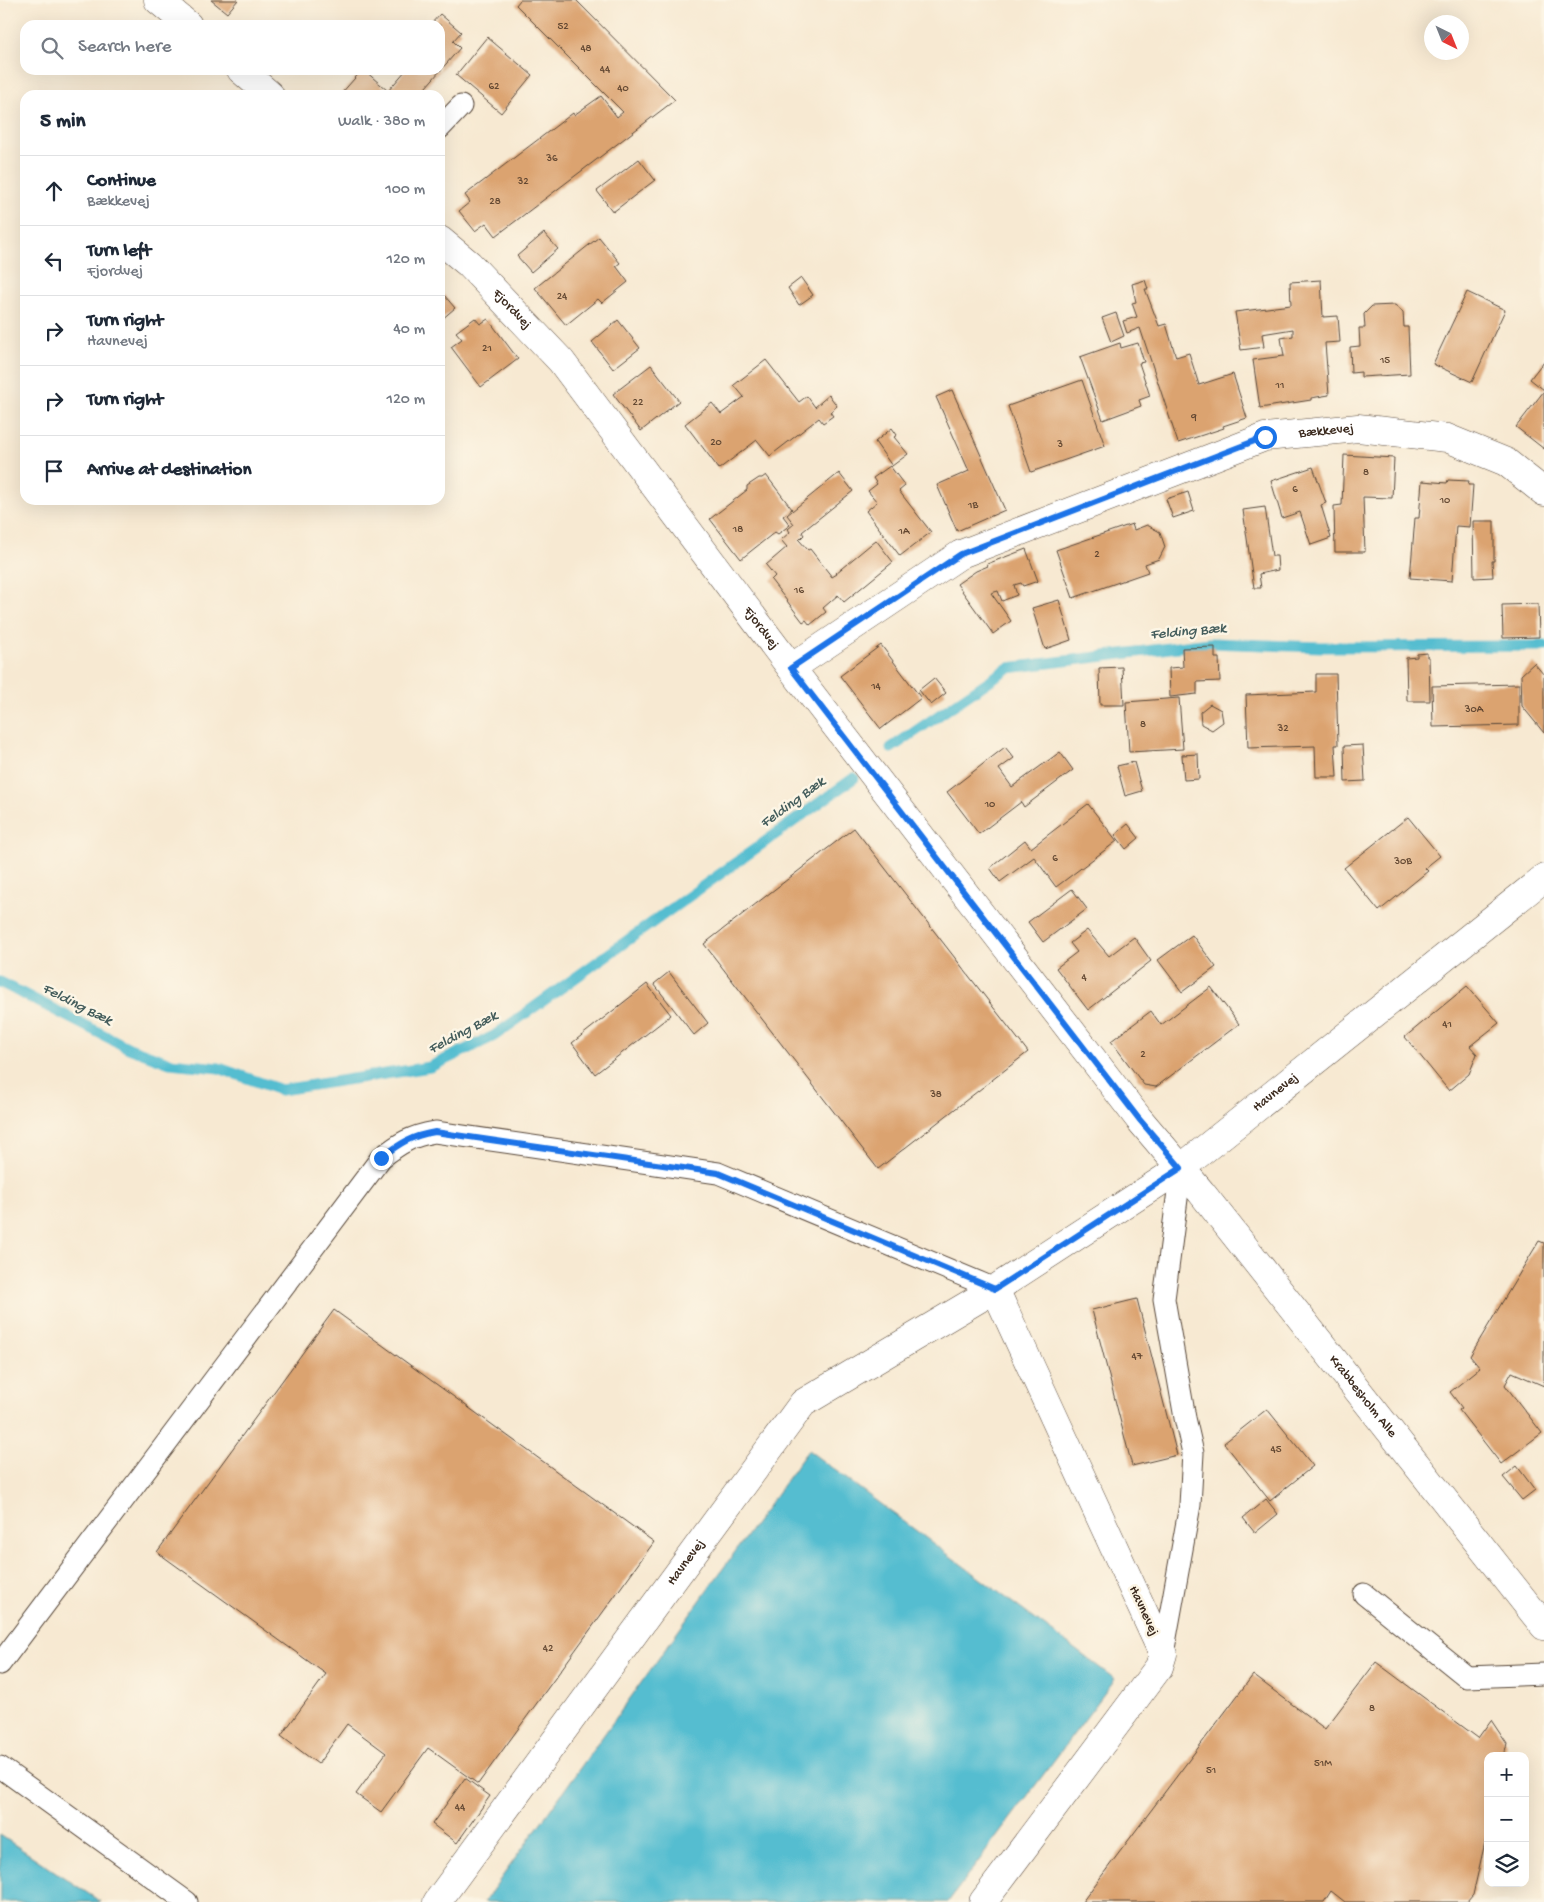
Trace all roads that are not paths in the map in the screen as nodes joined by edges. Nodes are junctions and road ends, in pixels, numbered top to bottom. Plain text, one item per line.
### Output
1 (158, 0) edge
2 (182, 20) edge
3 (247, 75) edge
4 (264, 90) edge
5 (461, 106) dead end
6 (445, 123) edge
7 (445, 244) edge
8 (1544, 492) edge
9 (791, 668) junction
10 (1544, 878) edge
11 (1181, 1168) junction
12 (995, 1289) junction
13 (1364, 1594) dead end
14 (1544, 1626) edge
15 (1163, 1654) junction
16 (0, 1664) edge
17 (1544, 1674) edge
18 (0, 1768) edge
19 (187, 1902) edge
20 (438, 1902) edge
21 (983, 1902) edge

1 - 2 street
3 - 4 street
5 - 6 lane
7 - 9 street, Fjordvej
8 - 9 street, Bækkevej
9 - 11 street, Fjordvej
10 - 11 street, Havnevej
11 - 12 street, Havnevej
11 - 14 street, Krabbesholm Alle
11 - 15 lane
12 - 15 street, Havnevej
12 - 16 lane
12 - 20 street, Havnevej
13 - 17 lane
15 - 21 street
18 - 19 lane

